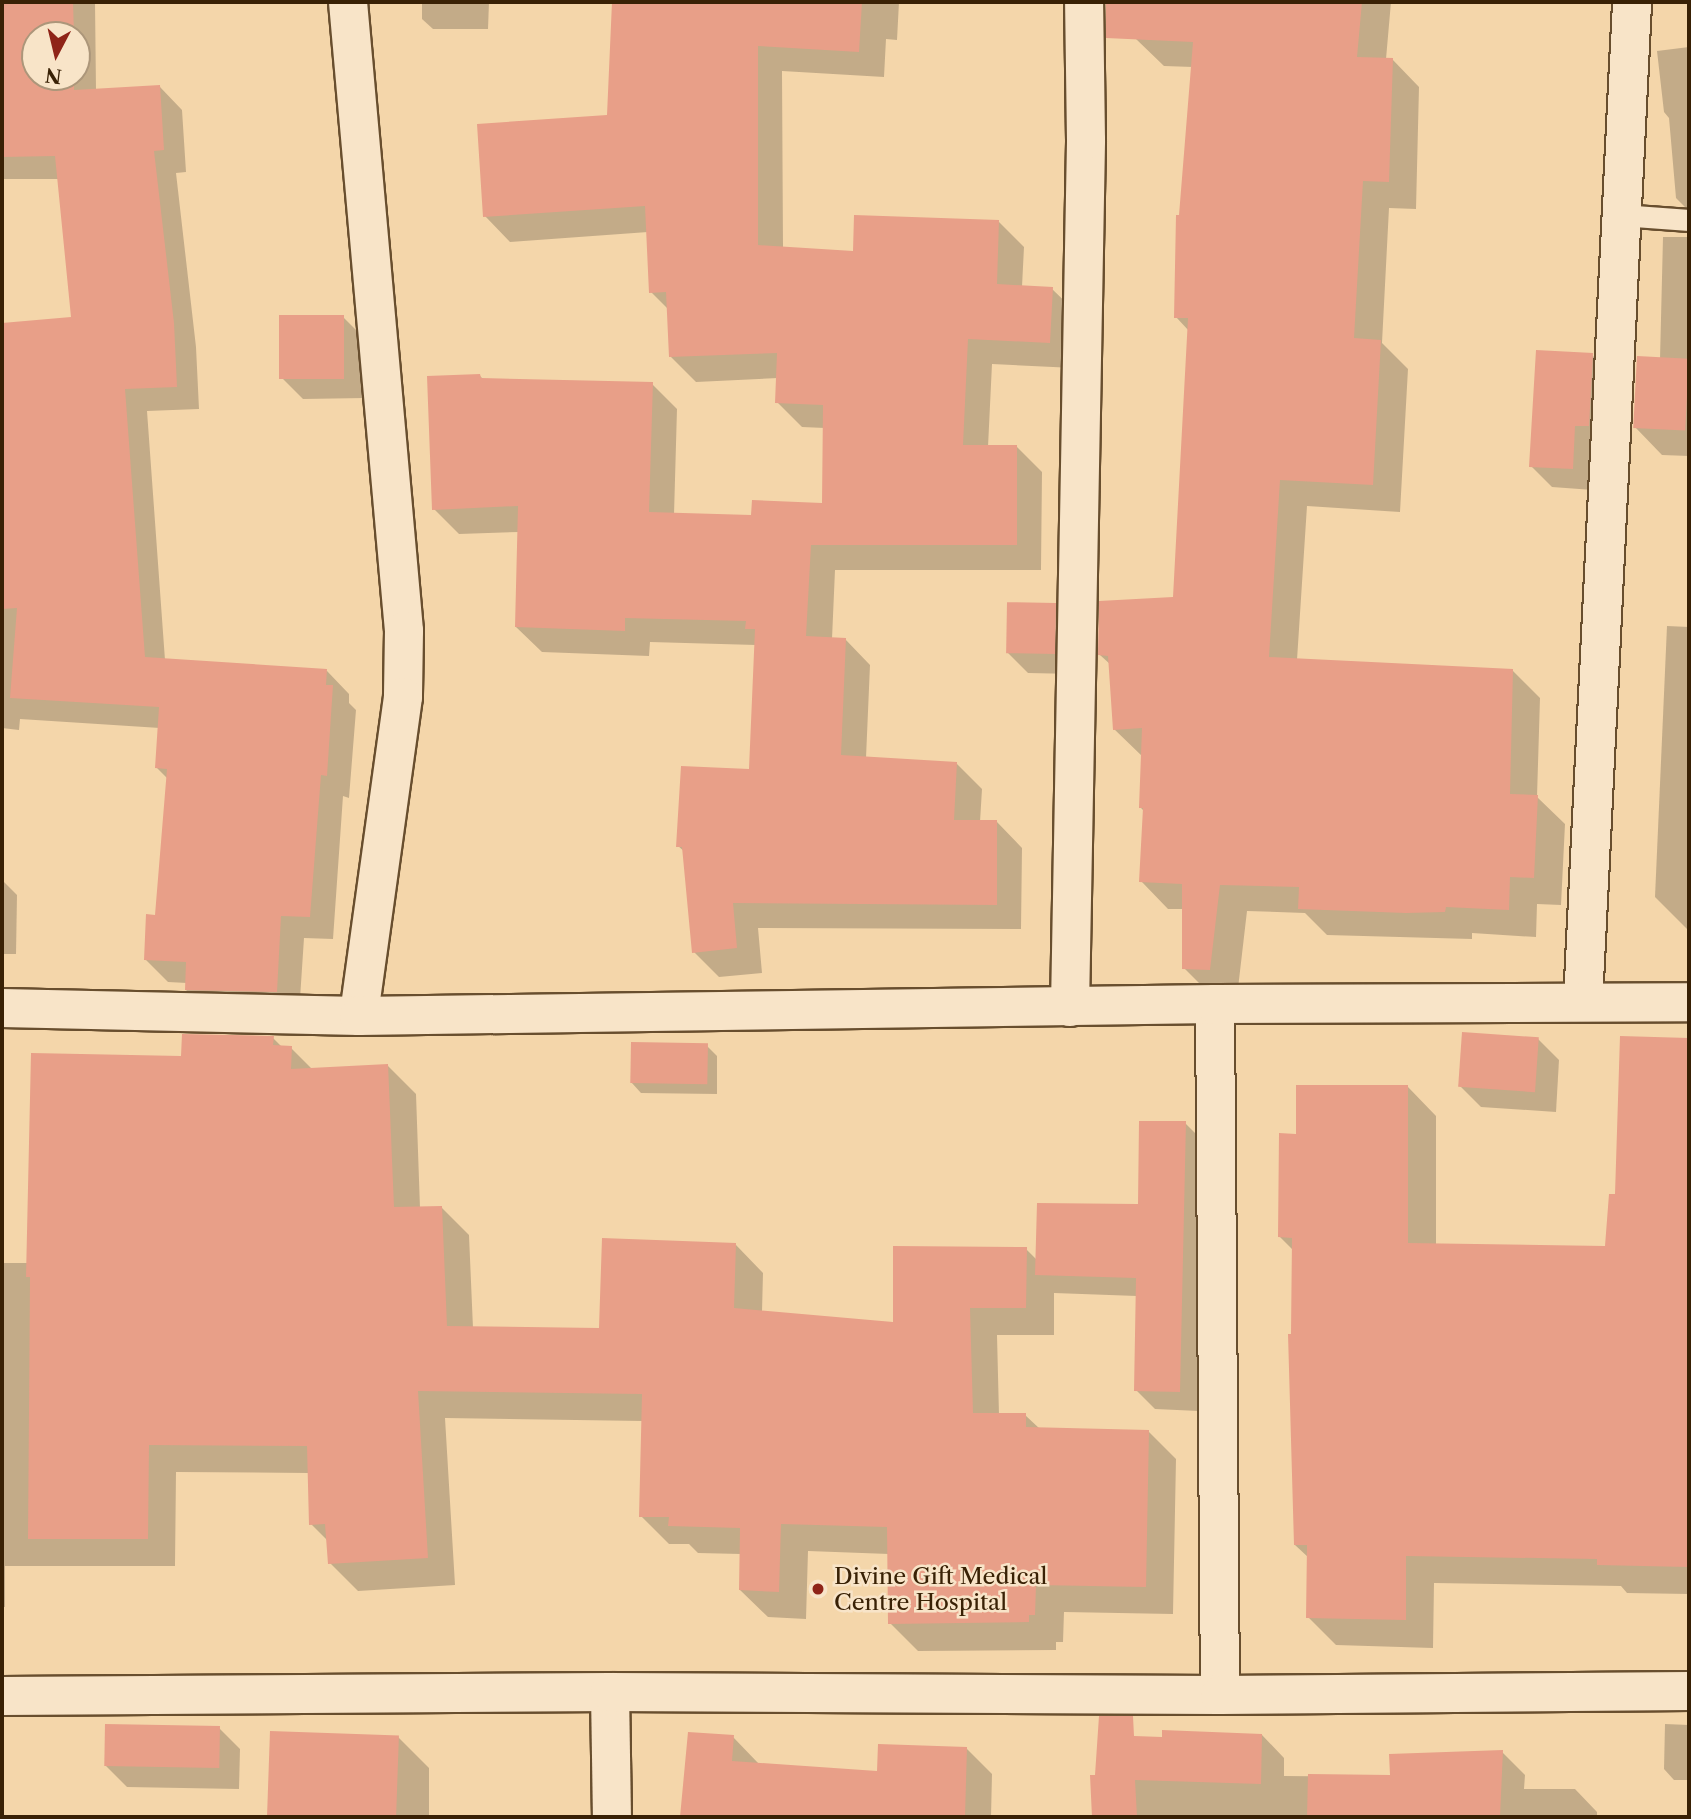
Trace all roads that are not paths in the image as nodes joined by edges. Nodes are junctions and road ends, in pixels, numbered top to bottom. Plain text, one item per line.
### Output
1 (348, 2) edge
2 (1084, 2) edge
3 (1632, 2) edge
4 (1621, 215) junction
5 (1689, 220) edge
6 (1583, 1002) junction
7 (1689, 1002) edge
8 (1215, 1004) junction
9 (1070, 1007) junction
10 (2, 1008) edge
11 (359, 1016) junction
12 (1689, 1691) edge
13 (610, 1692) junction
14 (1220, 1695) junction
15 (2, 1696) edge
16 (612, 1817) edge

1 - 11 street
2 - 9 street
3 - 4 street
4 - 5 lane
4 - 6 street
6 - 7 street
6 - 8 street
8 - 9 street
8 - 14 street
9 - 11 street
10 - 11 street
12 - 14 street
13 - 14 street
13 - 15 street
13 - 16 street

